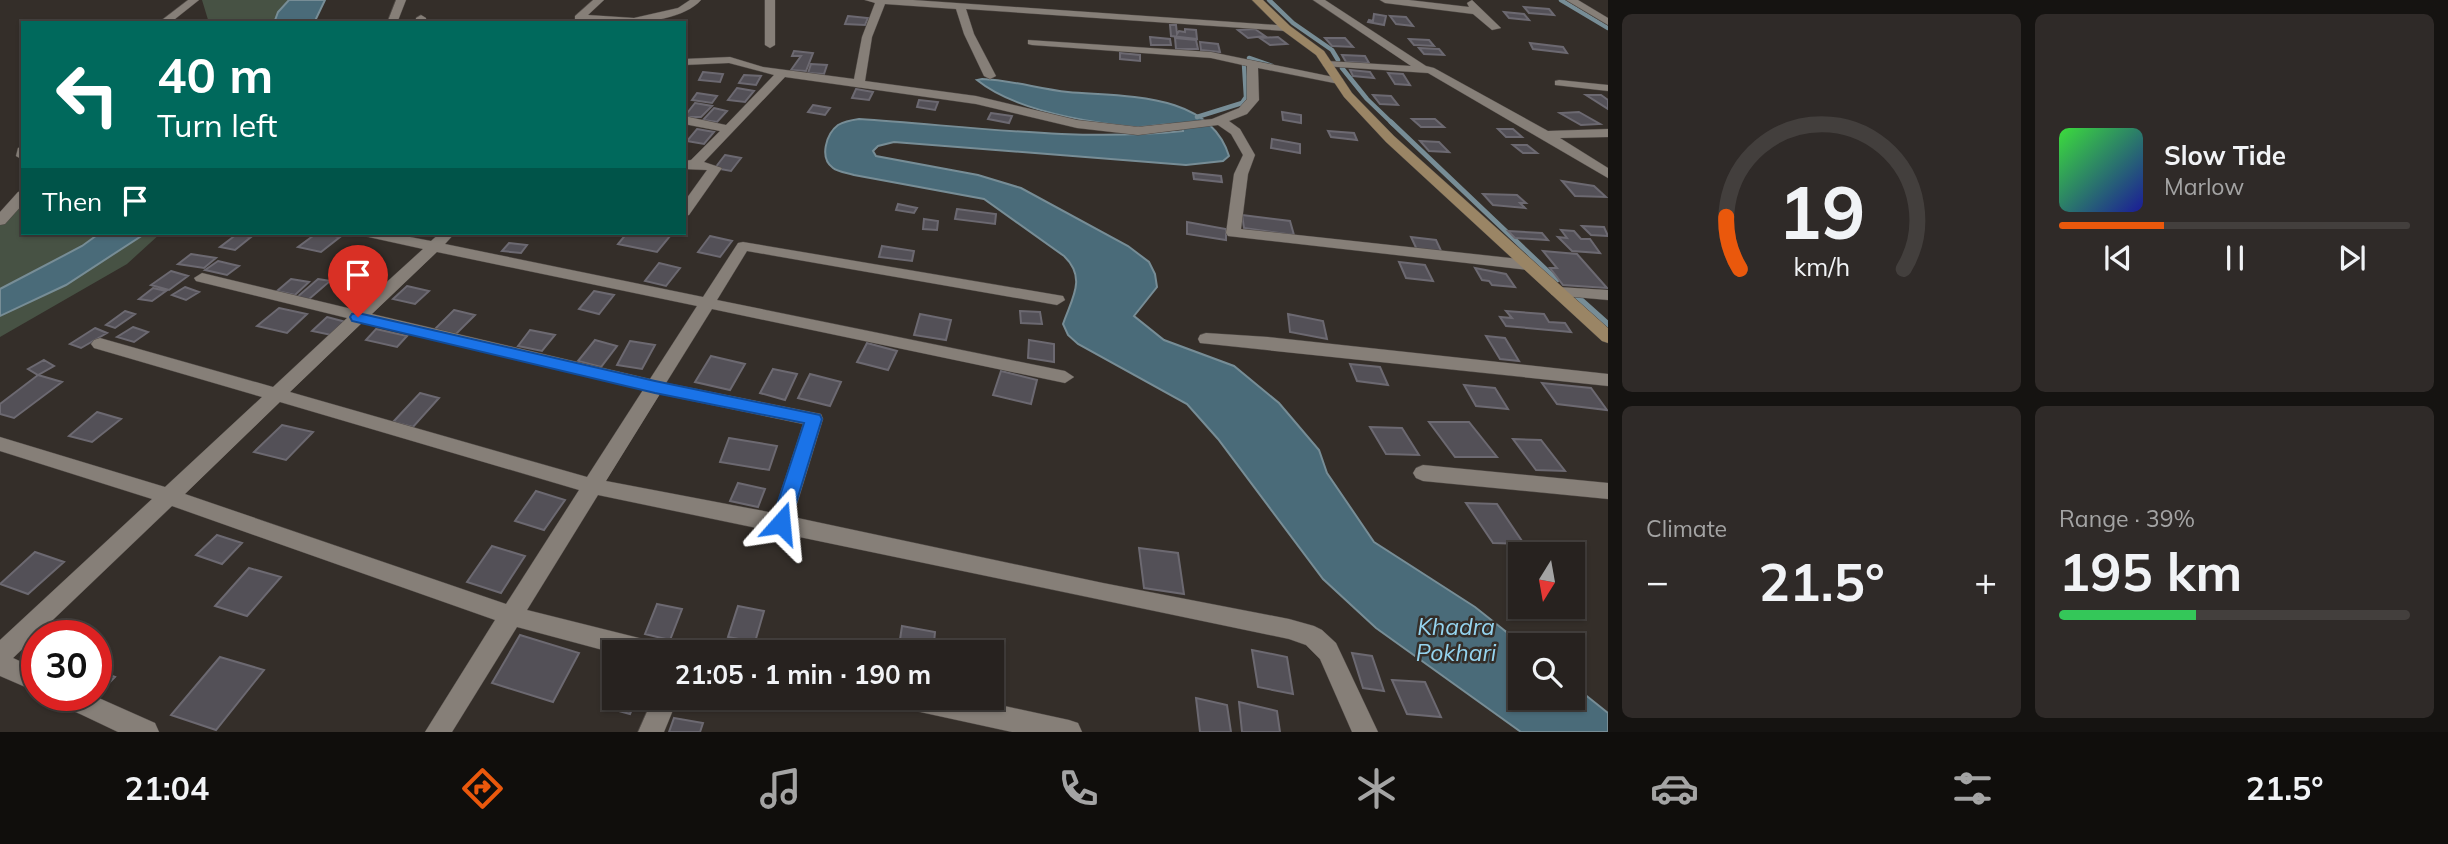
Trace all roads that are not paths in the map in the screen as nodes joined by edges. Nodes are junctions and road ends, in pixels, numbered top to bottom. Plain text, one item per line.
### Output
1 (194, 0) edge
2 (401, 0) edge
3 (599, 0) edge
4 (696, 0) edge
5 (770, 0) edge
6 (870, 0) edge
7 (1257, 0) edge
8 (1318, 0) edge
9 (1385, 0) edge
10 (1470, 0) edge
11 (1571, 0) edge
12 (881, 1) edge
13 (960, 6) junction
14 (1476, 11) junction
15 (166, 21) edge
16 (393, 21) edge
17 (620, 21) edge
18 (638, 21) edge
19 (1608, 22) edge
20 (1286, 28) junction
21 (1496, 28) dead end
22 (1032, 42) dead end
23 (770, 45) dead end
24 (686, 62) edge
25 (1252, 63) junction
26 (1327, 64) junction
27 (1423, 68) junction
28 (782, 73) junction
29 (990, 76) dead end
30 (1339, 81) junction
31 (1559, 83) dead end
32 (859, 84) junction
33 (1608, 88) edge
34 (686, 120) edge
35 (1217, 121) junction
36 (729, 129) junction
37 (1608, 133) edge
38 (1545, 135) junction
39 (689, 165) edge
40 (1605, 169) edge
41 (21, 197) edge
42 (686, 209) edge
43 (0, 221) edge
44 (393, 235) edge
45 (441, 239) edge
46 (1529, 265) junction
47 (202, 278) dead end
48 (1558, 292) junction
49 (1608, 295) edge
50 (1057, 300) dead end
51 (707, 303) junction
52 (358, 317) junction
53 (1608, 337) edge
54 (1206, 339) dead end
55 (100, 344) dead end
56 (1065, 377) dead end
57 (1608, 380) edge
58 (655, 387) junction
59 (275, 396) junction
60 (0, 444) edge
61 (1423, 473) dead end
62 (591, 486) junction
63 (1608, 491) edge
64 (169, 496) junction
65 (781, 523) junction
66 (512, 616) junction
67 (605, 640) edge
68 (0, 655) edge
69 (0, 664) edge
70 (21, 674) edge
71 (661, 710) edge
72 (967, 710) edge
73 (101, 711) edge
74 (146, 732) edge
75 (439, 732) edge
76 (651, 732) edge
77 (1069, 732) edge
78 (1365, 732) edge

1 - 15 street
2 - 16 street
3 - 17 street
4 - 18 street
5 - 23 street
6 - 12 street
7 - 20 street
8 - 27 street
9 - 14 street
10 - 14 street
11 - 19 street
12 - 13 street
12 - 32 street
13 - 20 street
13 - 29 street
14 - 21 street
20 - 26 street
22 - 25 street
24 - 28 street
25 - 30 street
25 - 35 street
26 - 27 street
26 - 30 street
27 - 38 street
28 - 32 street
28 - 36 street
30 - 46 street
31 - 33 street
32 - 35 street
34 - 36 street
35 - 46 street
36 - 39 street
37 - 38 street
38 - 40 street
39 - 42 street
41 - 43 street
44 - 45 street
45 - 51 street
45 - 52 street
46 - 48 street
47 - 52 street
48 - 49 street
48 - 53 street
50 - 51 street
51 - 56 street
51 - 58 street
52 - 58 street
52 - 59 street
54 - 57 street
55 - 59 street
58 - 62 street
58 - 65 street
59 - 62 street
59 - 64 street
60 - 64 street
61 - 63 street
62 - 65 street
62 - 66 street
64 - 66 street
64 - 68 street
65 - 78 street
66 - 67 street
66 - 75 street
69 - 70 street
71 - 76 street
72 - 77 street
73 - 74 street

